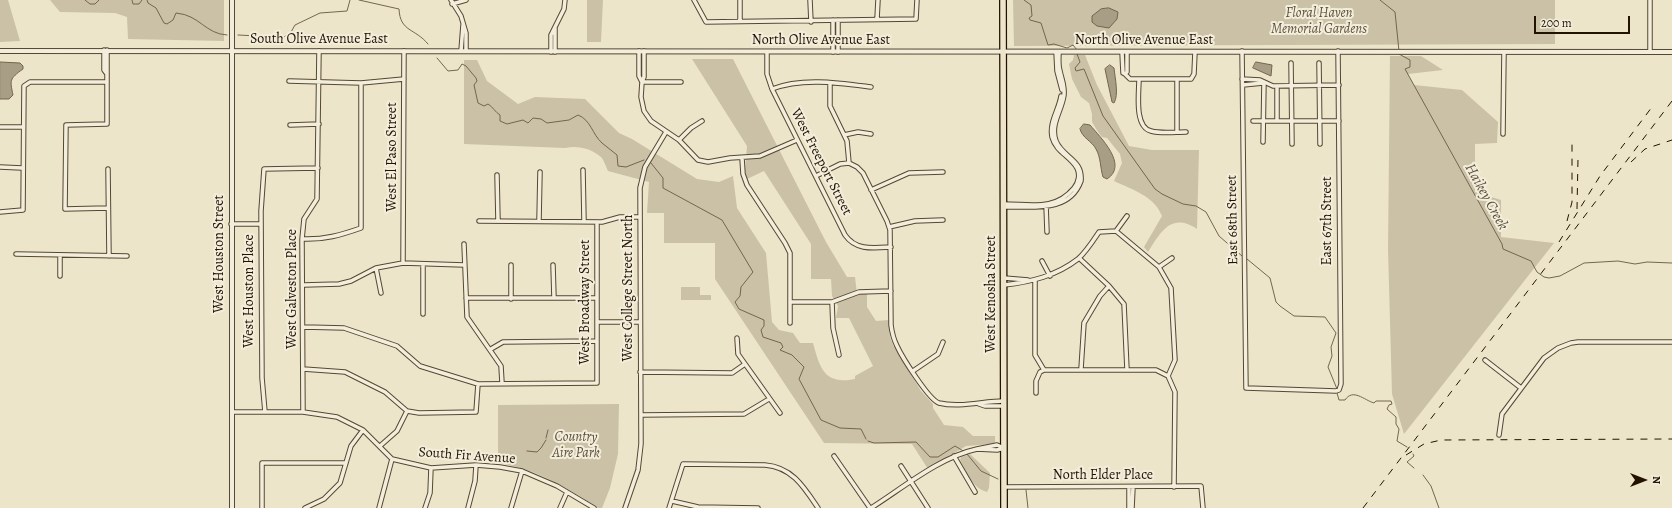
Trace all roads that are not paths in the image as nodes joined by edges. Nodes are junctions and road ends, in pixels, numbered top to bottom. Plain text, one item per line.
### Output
1 (232, 0) edge
2 (466, 0) edge
3 (565, 0) edge
4 (694, 0) edge
5 (740, 0) edge
6 (810, 0) edge
7 (878, 0) edge
8 (917, 0) edge
9 (1003, 0) edge
10 (1650, 0) edge
11 (452, 2) edge
12 (877, 19) junction
13 (833, 20) junction
14 (838, 20) junction
15 (740, 21) junction
16 (811, 22) junction
17 (463, 24) junction
18 (106, 50) junction
19 (0, 51) edge
20 (233, 51) junction
21 (319, 51) junction
22 (404, 51) junction
23 (461, 51) junction
24 (466, 51) junction
25 (641, 51) junction
26 (1650, 51) junction
27 (1672, 51) edge
28 (553, 52) junction
29 (767, 52) junction
30 (833, 52) junction
31 (838, 52) junction
32 (1058, 52) junction
33 (1125, 52) junction
34 (1194, 52) junction
35 (1242, 52) junction
36 (1338, 52) junction
37 (1504, 52) junction
38 (1003, 53) junction
39 (1291, 63) dead end
40 (1320, 63) dead end
41 (404, 79) junction
42 (1139, 79) junction
43 (1177, 79) junction
44 (1242, 79) junction
45 (289, 81) dead end
46 (107, 82) junction
47 (319, 82) junction
48 (642, 82) junction
49 (681, 82) dead end
50 (1264, 82) junction
51 (361, 83) junction
52 (830, 83) junction
53 (1243, 85) junction
54 (1277, 86) junction
55 (1291, 86) junction
56 (1319, 86) junction
57 (1337, 86) junction
58 (872, 87) dead end
59 (772, 89) junction
60 (702, 121) dead end
61 (1253, 121) dead end
62 (1263, 121) junction
63 (1277, 121) junction
64 (1291, 121) junction
65 (1320, 121) junction
66 (1339, 121) junction
67 (319, 124) junction
68 (290, 125) dead end
69 (0, 126) edge
70 (23, 126) junction
71 (666, 132) junction
72 (1177, 132) junction
73 (1186, 132) dead end
74 (871, 134) dead end
75 (1503, 134) dead end
76 (844, 136) junction
77 (679, 140) junction
78 (797, 140) junction
79 (1263, 142) dead end
80 (1292, 144) dead end
81 (1320, 144) dead end
82 (742, 158) junction
83 (849, 163) junction
84 (0, 167) edge
85 (22, 168) junction
86 (318, 168) junction
87 (108, 169) dead end
88 (583, 170) dead end
89 (540, 172) dead end
90 (943, 172) dead end
91 (497, 175) dead end
92 (816, 176) junction
93 (871, 190) junction
94 (1004, 205) junction
95 (1046, 205) junction
96 (108, 208) junction
97 (0, 212) edge
98 (1127, 216) dead end
99 (640, 217) junction
100 (498, 220) junction
101 (539, 220) junction
102 (943, 220) dead end
103 (479, 221) dead end
104 (584, 221) junction
105 (597, 222) junction
106 (231, 224) junction
107 (261, 224) junction
108 (889, 227) junction
109 (1116, 231) junction
110 (1047, 232) dead end
111 (302, 240) junction
112 (464, 244) dead end
113 (891, 247) junction
114 (16, 254) dead end
115 (60, 256) junction
116 (109, 256) junction
117 (127, 256) dead end
118 (1079, 258) junction
119 (1172, 258) dead end
120 (1042, 261) dead end
121 (403, 263) junction
122 (423, 264) junction
123 (464, 265) junction
124 (511, 265) dead end
125 (553, 265) dead end
126 (376, 268) junction
127 (1159, 268) junction
128 (60, 276) dead end
129 (1050, 276) junction
130 (1004, 278) junction
131 (1035, 281) junction
132 (304, 285) junction
133 (1004, 285) junction
134 (1109, 286) junction
135 (891, 291) junction
136 (381, 293) dead end
137 (466, 298) junction
138 (554, 298) junction
139 (597, 298) junction
140 (511, 299) junction
141 (790, 302) junction
142 (832, 302) junction
143 (423, 314) dead end
144 (597, 322) junction
145 (640, 322) junction
146 (790, 323) dead end
147 (304, 327) junction
148 (737, 338) dead end
149 (597, 341) junction
150 (943, 342) dead end
151 (1672, 342) edge
152 (490, 349) junction
153 (839, 355) dead end
154 (1485, 360) dead end
155 (745, 364) junction
156 (303, 369) junction
157 (1081, 369) junction
158 (1044, 370) junction
159 (1127, 370) junction
160 (913, 371) junction
161 (640, 372) junction
162 (1168, 376) junction
163 (502, 383) junction
164 (478, 384) junction
165 (1521, 388) junction
166 (1339, 390) joint
167 (1036, 393) dead end
168 (769, 399) junction
169 (1004, 403) junction
170 (407, 411) junction
171 (232, 412) junction
172 (265, 412) junction
173 (303, 412) junction
174 (780, 414) dead end
175 (640, 415) junction
176 (363, 430) junction
177 (1498, 435) dead end
178 (380, 446) junction
179 (1004, 448) junction
180 (834, 456) dead end
181 (954, 456) junction
182 (392, 459) junction
183 (346, 463) junction
184 (476, 465) junction
185 (901, 466) dead end
186 (431, 468) junction
187 (522, 471) junction
188 (912, 482) junction
189 (1004, 487) junction
190 (1131, 487) junction
191 (1174, 487) junction
192 (567, 492) junction
193 (975, 492) dead end
194 (672, 501) junction
195 (232, 508) edge
196 (262, 508) edge
197 (305, 508) edge
198 (379, 508) edge
199 (425, 508) edge
200 (468, 508) edge
201 (511, 508) edge
202 (560, 508) edge
203 (594, 508) edge
204 (625, 508) edge
205 (669, 508) edge
206 (758, 508) edge
207 (818, 508) edge
208 (871, 508) edge
209 (928, 508) edge
210 (1004, 508) edge
211 (1130, 508) edge
212 (1202, 508) edge

1 - 20 main road, West Houston Street
2 - 11 street
3 - 28 street
4 - 15 street
5 - 15 street
6 - 16 street
7 - 12 street
8 - 12 street
9 - 38 main road, West Kenosha Street
10 - 26 street
11 - 17 street
12 - 14 street
13 - 14 street
13 - 16 street
13 - 30 street
14 - 31 street
15 - 16 street
17 - 23 street
17 - 24 street
18 - 19 street, South Olive Avenue East
18 - 20 street, South Olive Avenue East
18 - 46 street
20 - 21 street, South Olive Avenue East
20 - 106 main road, West Houston Street
21 - 22 street, South Olive Avenue East
21 - 47 street, West Galveston Place
22 - 23 street, South Olive Avenue East
22 - 41 street, West El Paso Street
23 - 24 street, South Olive Avenue East
24 - 28 street, South Olive Avenue East
25 - 28 street, South Olive Avenue East
25 - 29 street, North Olive Avenue East
25 - 48 street
26 - 27 street, North Olive Avenue East
26 - 37 street, North Olive Avenue East
29 - 30 street, North Olive Avenue East
29 - 59 street, West Freeport Street
30 - 31 street, North Olive Avenue East
31 - 38 street, North Olive Avenue East
32 - 33 street, North Olive Avenue East
32 - 38 street, North Olive Avenue East
32 - 95 street
33 - 34 street, North Olive Avenue East
33 - 42 street
34 - 35 street, North Olive Avenue East
34 - 43 street
35 - 36 street, North Olive Avenue East
35 - 44 street, East 68th Street
36 - 37 street, North Olive Avenue East
36 - 57 street, East 67th Street
37 - 75 street
38 - 94 main road, West Kenosha Street
39 - 55 street
40 - 56 street
41 - 51 street
41 - 121 street, West El Paso Street
42 - 43 street
42 - 72 street
43 - 72 street
44 - 50 street
44 - 53 street, East 68th Street
45 - 47 street
46 - 70 street
46 - 96 street
47 - 51 street
47 - 67 street, West Galveston Place
48 - 49 street
48 - 71 street
50 - 53 street
50 - 54 street
50 - 62 street
51 - 111 street
52 - 58 street
52 - 59 street
52 - 76 street
53 - 166 street, East 68th Street
54 - 55 street
54 - 63 street
55 - 56 street
55 - 64 street
56 - 57 street
56 - 65 street
57 - 66 street, East 67th Street
59 - 78 street, West Freeport Street
60 - 77 street
61 - 62 street
62 - 63 street
62 - 79 street
63 - 64 street
64 - 65 street
64 - 80 street
65 - 66 street
65 - 81 street
66 - 166 street, East 67th Street
67 - 68 street
67 - 86 street, West Galveston Place
69 - 70 street
70 - 85 street
71 - 77 street
71 - 99 street, West College Street North
72 - 73 street
74 - 76 street
76 - 83 street
77 - 82 street
78 - 82 street
78 - 92 street, West Freeport Street
82 - 141 street
83 - 92 street
83 - 93 street
84 - 85 street
85 - 97 street
86 - 107 street, West Houston Place
86 - 111 street, West Galveston Place
87 - 96 street
88 - 104 street
89 - 101 street
90 - 93 street
91 - 100 street
92 - 113 street, West Freeport Street
93 - 108 street
94 - 95 street
94 - 130 main road, West Kenosha Street
95 - 110 street
96 - 116 street
98 - 109 street
99 - 105 street
99 - 145 street, West College Street North
100 - 101 street
100 - 103 street
101 - 104 street
102 - 108 street
104 - 105 street
105 - 139 street, West Broadway Street
106 - 107 street
106 - 171 main road, West Houston Street
107 - 172 street, West Houston Place
108 - 113 street
109 - 118 street
109 - 127 street
111 - 132 street, West Galveston Place
112 - 123 street
113 - 135 street
114 - 115 street
115 - 116 street
115 - 128 street
116 - 117 street
118 - 129 street
118 - 134 street
119 - 127 street
120 - 129 street
121 - 122 street
121 - 126 street
122 - 123 street
122 - 143 street
123 - 137 street
124 - 140 street
125 - 138 street
126 - 132 street
126 - 136 street
127 - 162 street
129 - 131 street
130 - 131 street
130 - 133 main road, West Kenosha Street
131 - 133 street
131 - 158 street
132 - 147 street, West Galveston Place
133 - 169 main road, West Kenosha Street
134 - 157 street
134 - 159 street
135 - 142 street
135 - 160 street
137 - 140 street
137 - 152 street
138 - 139 street
138 - 140 street
139 - 144 street, West Broadway Street
141 - 142 street
141 - 146 street
142 - 153 street
144 - 145 street
144 - 149 street, West Broadway Street
145 - 161 street, West College Street North
147 - 156 street, West Galveston Place
147 - 164 street
148 - 155 street
149 - 152 street
149 - 163 street, West Broadway Street
150 - 160 street
151 - 165 street
152 - 163 street
154 - 165 street
155 - 161 street
155 - 168 street
156 - 170 street
156 - 173 street, West Galveston Place
157 - 158 street
157 - 159 street
158 - 167 street
159 - 162 street
160 - 169 street
161 - 175 street, West College Street North
162 - 191 street
163 - 164 street
164 - 170 street
165 - 177 street
168 - 174 street
168 - 175 street
169 - 179 main road, West Kenosha Street
170 - 178 street
171 - 172 street
171 - 195 main road, West Houston Street
172 - 173 street
173 - 176 street
175 - 204 street, West College Street North
176 - 178 street
176 - 183 street
178 - 182 street
179 - 181 street
179 - 189 main road, West Kenosha Street
180 - 208 street
181 - 188 street
181 - 193 street
182 - 186 street, South Fir Avenue
182 - 198 street
183 - 196 street
183 - 197 street
184 - 186 street, South Fir Avenue
184 - 187 street, South Fir Avenue
184 - 200 street
185 - 188 street
186 - 199 street
187 - 192 street, South Fir Avenue
187 - 201 street
188 - 208 street
188 - 209 street
189 - 190 street, North Elder Place
189 - 210 main road, West Kenosha Street
190 - 191 street, North Elder Place
190 - 211 street
191 - 212 street, North Elder Place
192 - 202 street
192 - 203 street, South Fir Avenue
194 - 205 street
194 - 206 street
194 - 207 street

